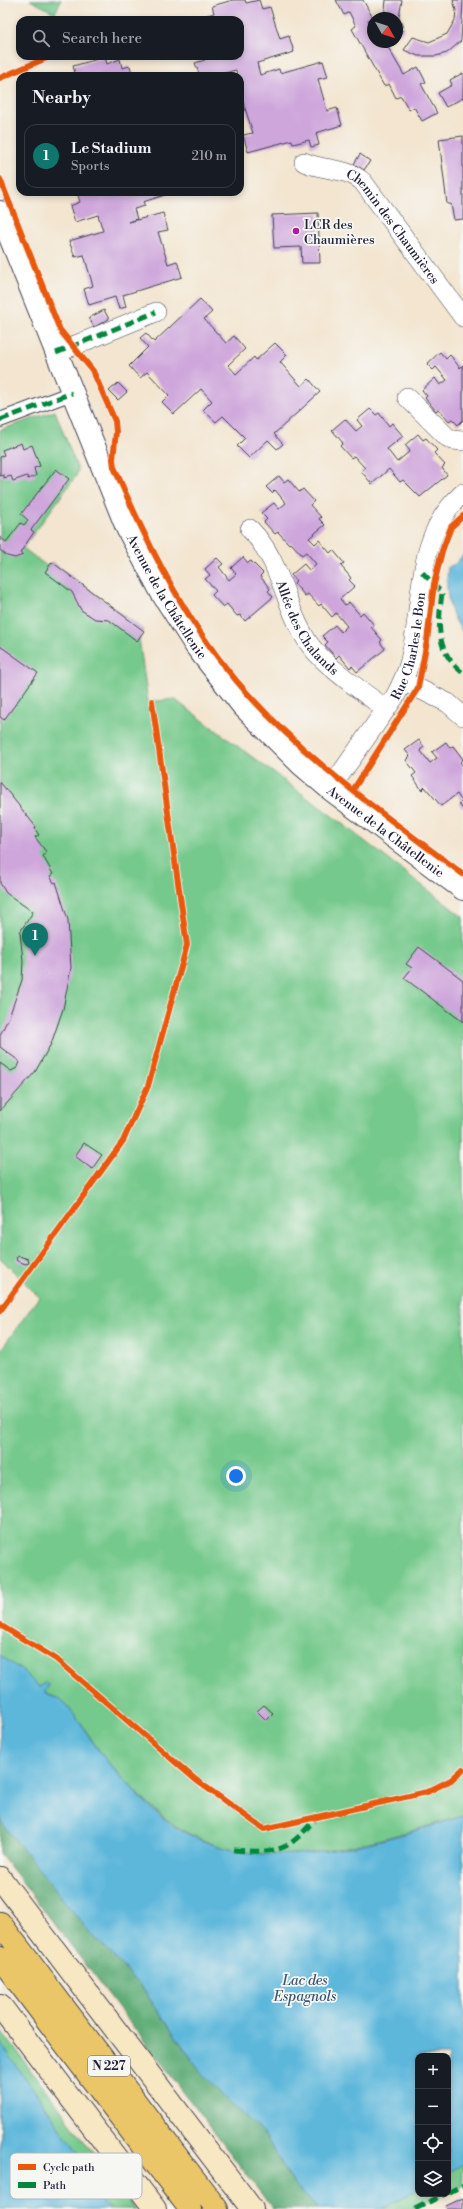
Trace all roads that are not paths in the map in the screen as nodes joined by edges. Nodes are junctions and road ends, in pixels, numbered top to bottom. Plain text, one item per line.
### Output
1 (304, 162) dead end
2 (0, 212) edge
3 (156, 312) dead end
4 (463, 317) edge
5 (56, 353) junction
6 (72, 393) junction
7 (407, 397) dead end
8 (0, 420) edge
9 (463, 441) edge
10 (463, 493) edge
11 (250, 529) dead end
12 (403, 681) junction
13 (386, 709) junction
14 (463, 716) edge
15 (330, 789) junction
16 (463, 889) edge
17 (0, 1878) edge
18 (0, 1923) edge
19 (0, 1958) edge
20 (0, 2005) edge
21 (112, 2153) edge
22 (142, 2192) edge
23 (155, 2209) edge
24 (190, 2209) edge
25 (217, 2209) edge
26 (252, 2209) edge

1 - 4 street, Chemin des Chaumières
2 - 5 street, Avenue de la Châtellenie
3 - 5 street
5 - 6 street, Avenue de la Châtellenie
6 - 8 street
6 - 15 street, Avenue de la Châtellenie
7 - 9 street
10 - 12 street, Rue Charles le Bon
11 - 13 street, Allée des Chalands
12 - 13 street, Rue Charles le Bon
12 - 14 street
13 - 15 street, Rue Charles le Bon
15 - 16 street, Avenue de la Châtellenie
17 - 26 main road
18 - 25 highway, N 227
19 - 24 highway, N 227
20 - 21 main road
22 - 23 main road

